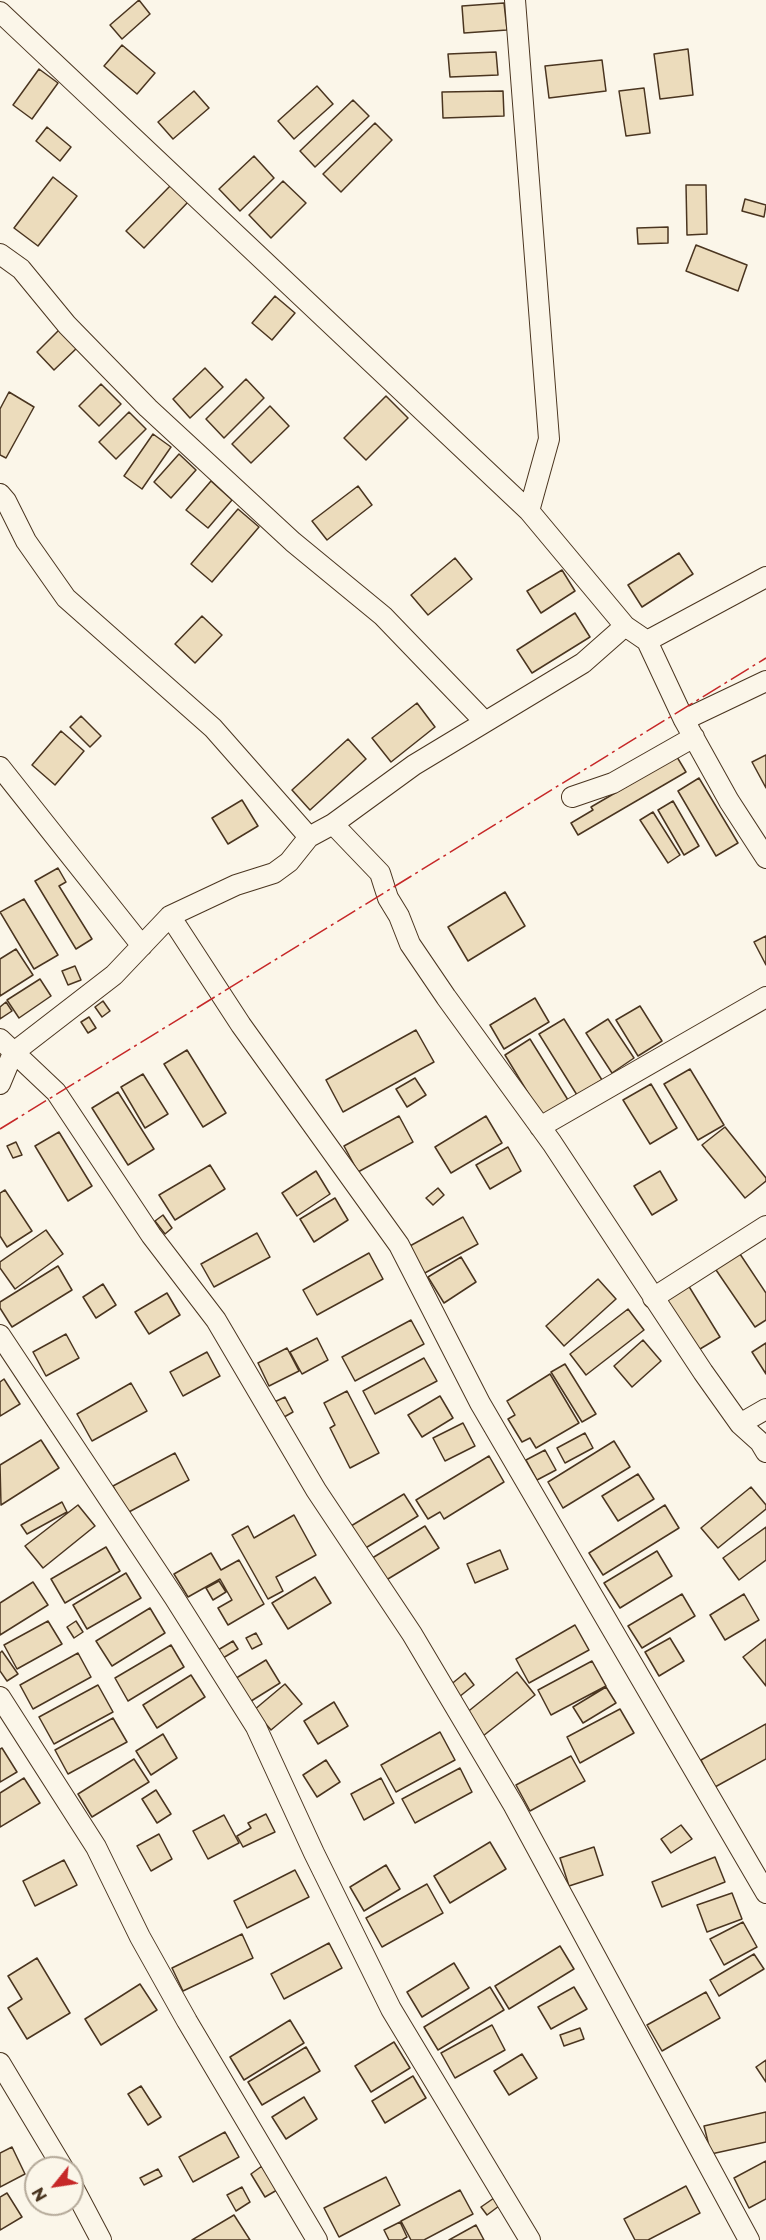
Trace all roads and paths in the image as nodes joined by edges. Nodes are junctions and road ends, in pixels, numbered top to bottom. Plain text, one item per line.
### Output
1 (515, 0) edge
2 (0, 12) edge
3 (0, 254) edge
4 (0, 494) edge
5 (529, 511) junction
6 (766, 577) edge
7 (626, 626) junction
8 (647, 641) junction
9 (766, 681) edge
10 (485, 722) junction
11 (689, 729) junction
12 (0, 767) edge
13 (572, 797) dead end
14 (333, 824) junction
15 (309, 837) junction
16 (766, 858) edge
17 (170, 916) junction
18 (142, 945) junction
19 (766, 997) edge
20 (7, 1046) edge
21 (0, 1084) edge
22 (540, 1127) junction
23 (766, 1226) edge
24 (653, 1298) junction
25 (0, 1335) edge
26 (766, 1409) edge
27 (740, 1424) junction
28 (766, 1452) edge
29 (0, 1697) edge
30 (766, 1893) edge
31 (0, 2063) edge
32 (56, 2156) edge
33 (84, 2208) edge
34 (101, 2240) edge
35 (317, 2240) edge
36 (530, 2240) edge
37 (748, 2240) edge

1 - 5 street
2 - 5 street
3 - 10 street
4 - 15 street
5 - 7 street
6 - 8 street
7 - 8 street
7 - 10 street
8 - 11 street
9 - 11 street
10 - 14 street
11 - 13 street
11 - 16 street
12 - 18 street
14 - 15 street
14 - 22 street
15 - 17 street
17 - 18 street
17 - 30 street
18 - 20 street
19 - 22 street
20 - 21 street
20 - 37 street
22 - 24 street
23 - 24 street
24 - 27 street
25 - 36 street
26 - 27 street
27 - 28 street
29 - 35 street
31 - 32 street
33 - 34 street

